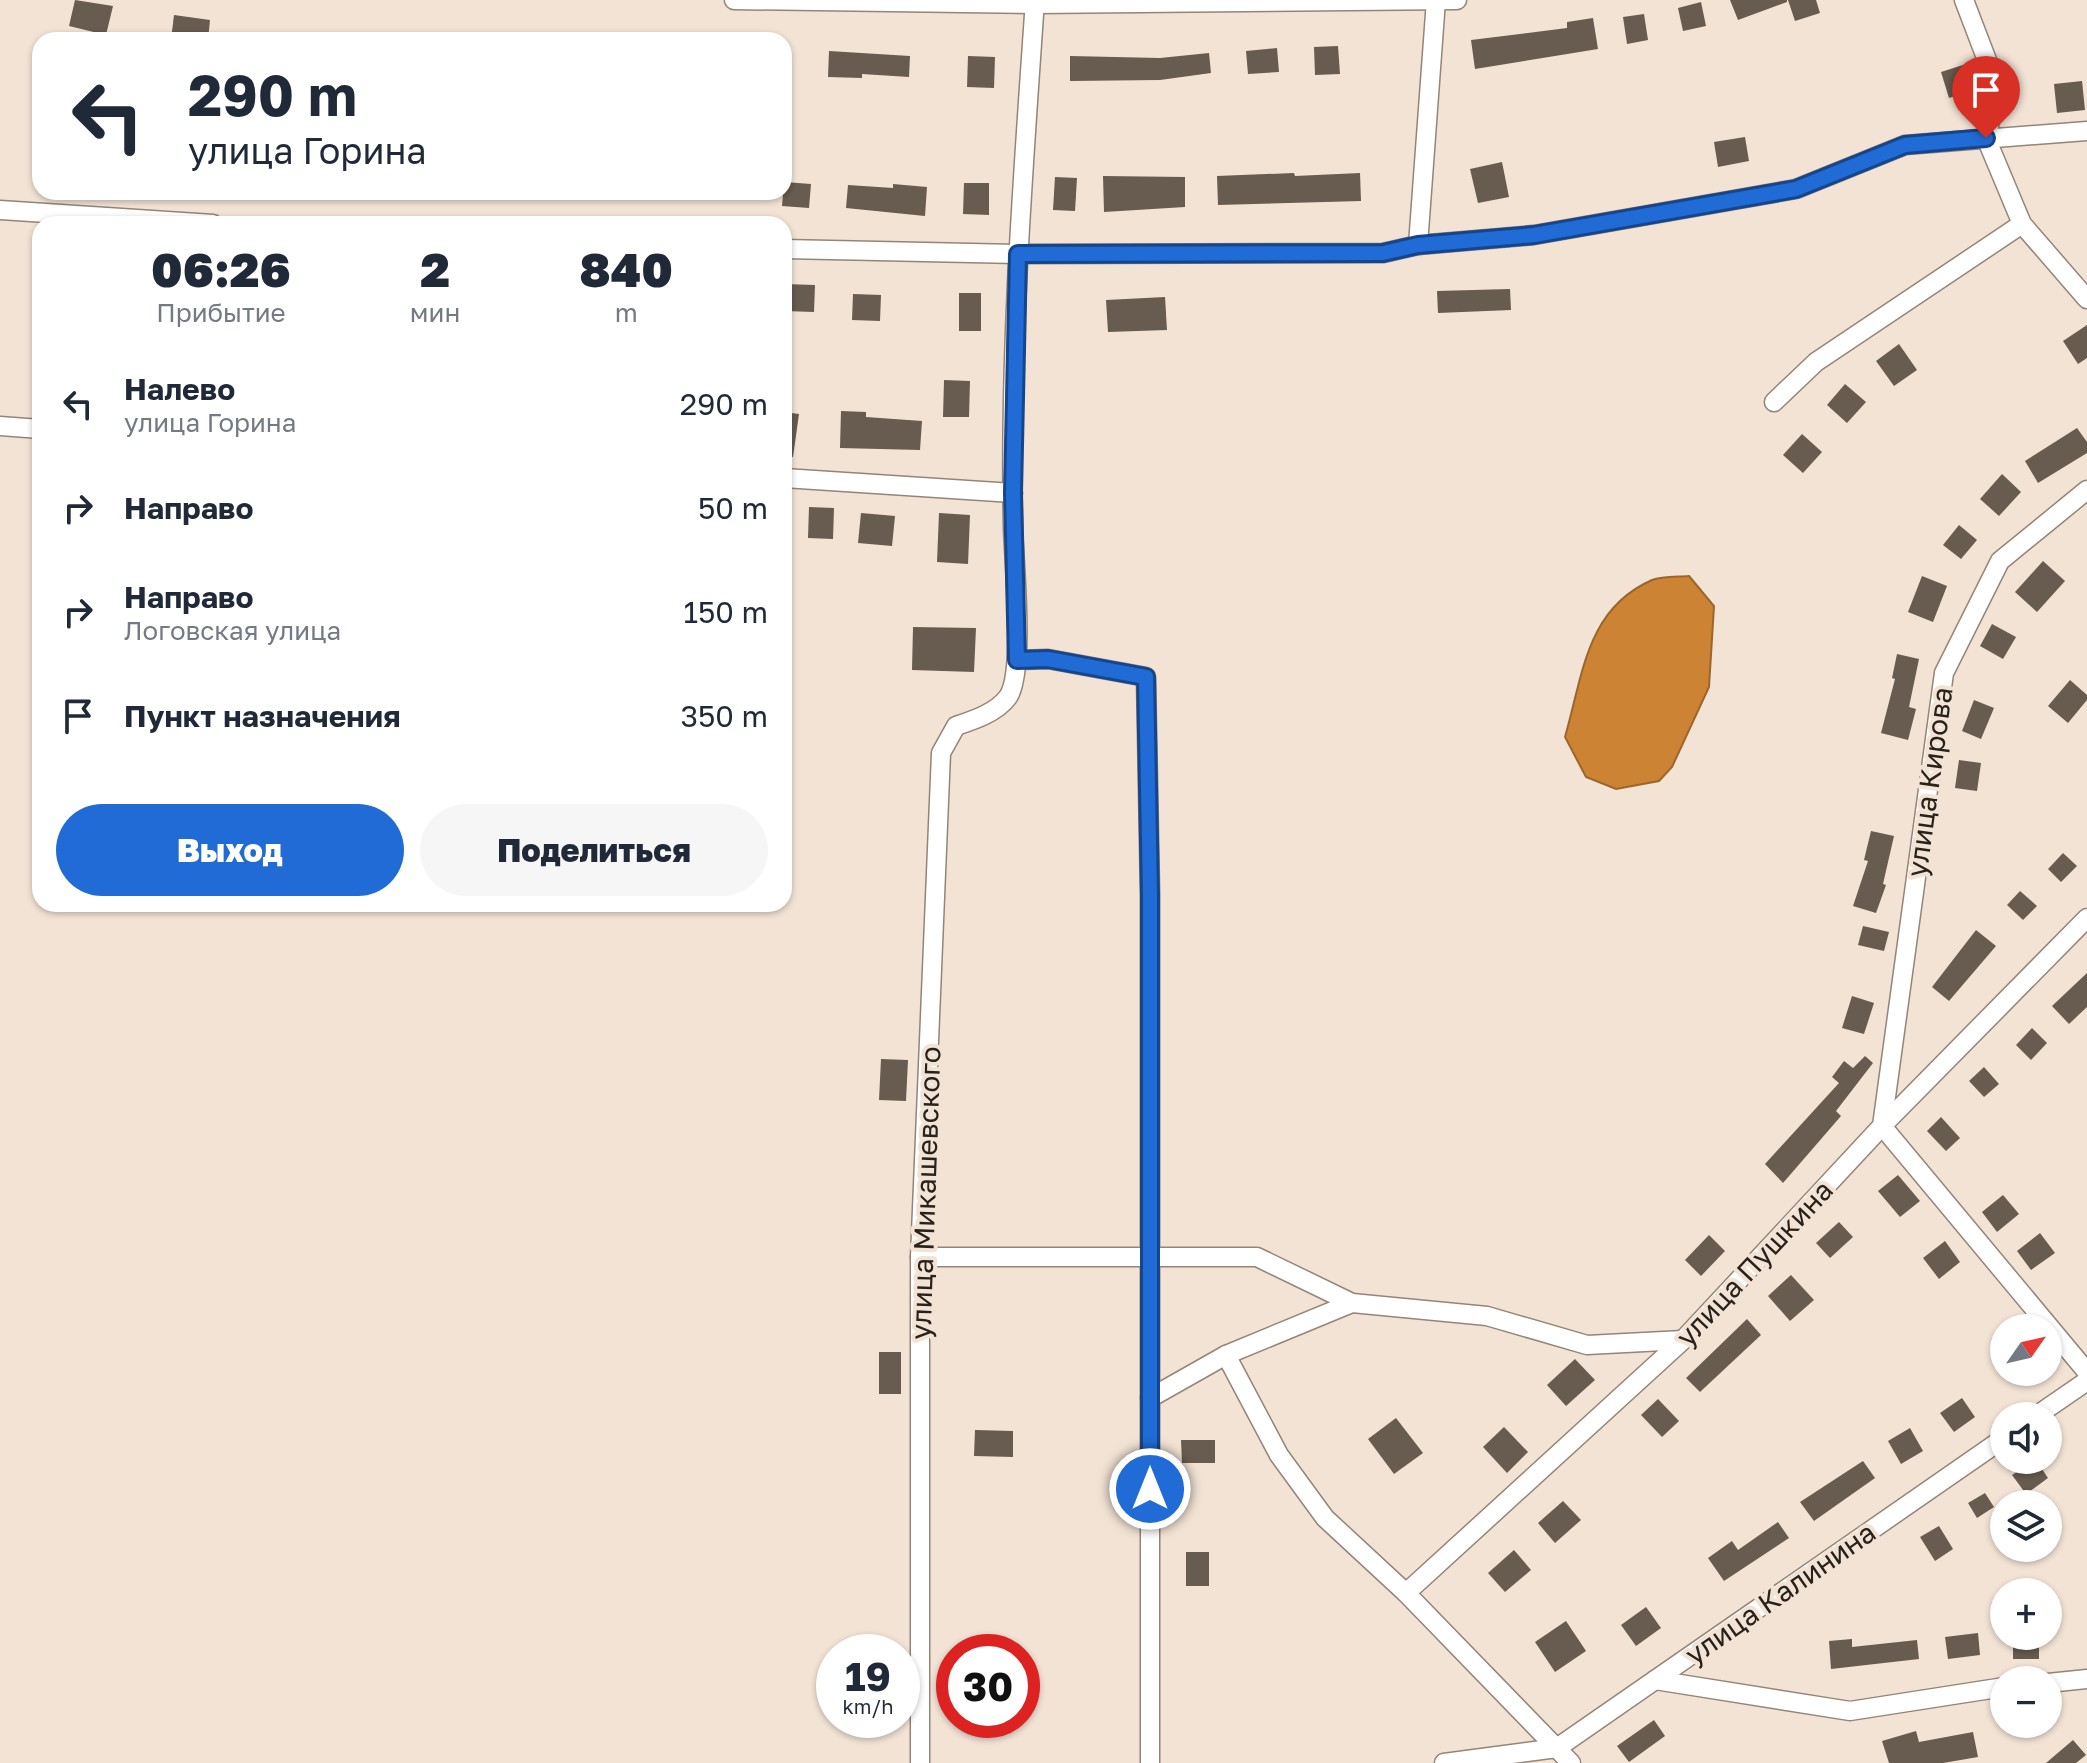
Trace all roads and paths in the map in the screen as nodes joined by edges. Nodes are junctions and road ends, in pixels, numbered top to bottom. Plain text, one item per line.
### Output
1 (734, 0) edge
2 (1457, 0) edge
3 (1964, 0) edge
4 (1436, 1) edge
5 (1035, 2) edge
6 (2087, 131) edge
7 (1986, 138) junction
8 (0, 210) edge
9 (91, 216) edge
10 (2022, 224) junction
11 (1418, 245) junction
12 (792, 249) edge
13 (1018, 254) junction
14 (2087, 299) edge
15 (1774, 402) dead end
16 (0, 426) edge
17 (32, 428) edge
18 (792, 479) edge
19 (2087, 490) edge
20 (1013, 493) junction
21 (1017, 660) junction
22 (2087, 918) edge
23 (1882, 1126) junction
24 (920, 1257) junction
25 (1150, 1257) junction
26 (1352, 1303) junction
27 (1683, 1340) junction
28 (1226, 1355) junction
29 (2087, 1372) edge
30 (2087, 1381) edge
31 (1150, 1398) junction
32 (2056, 1402) edge
33 (1990, 1448) edge
34 (1406, 1593) junction
35 (2087, 1679) edge
36 (1655, 1680) junction
37 (2062, 1682) edge
38 (1990, 1689) edge
39 (1557, 1748) junction
40 (920, 1763) edge
41 (1150, 1763) edge
42 (1444, 1763) edge
43 (1571, 1763) edge

1 - 5 street
2 - 4 street
3 - 7 street
4 - 5 street
4 - 11 street
5 - 13 street, улица Микашевского
6 - 7 street
7 - 10 street
7 - 11 street
8 - 9 street
10 - 14 street
10 - 15 street
11 - 13 street
12 - 13 street
13 - 20 street, улица Микашевского
16 - 17 street
18 - 20 street
19 - 23 street, улица Кирова
20 - 21 street, улица Микашевского
21 - 24 street, улица Микашевского
21 - 25 street
22 - 23 street, улица Пушкина
23 - 27 street, улица Пушкина
23 - 29 street
24 - 25 street
24 - 40 street, улица Микашевского
25 - 26 street
25 - 31 street
26 - 27 street
26 - 28 street
27 - 34 street, улица Пушкина
28 - 31 street
28 - 34 street
30 - 32 street
31 - 41 street
33 - 36 street, улица Калинина
34 - 39 street
35 - 37 street
36 - 38 street
36 - 39 street, улица Калинина
39 - 42 street
39 - 43 street

